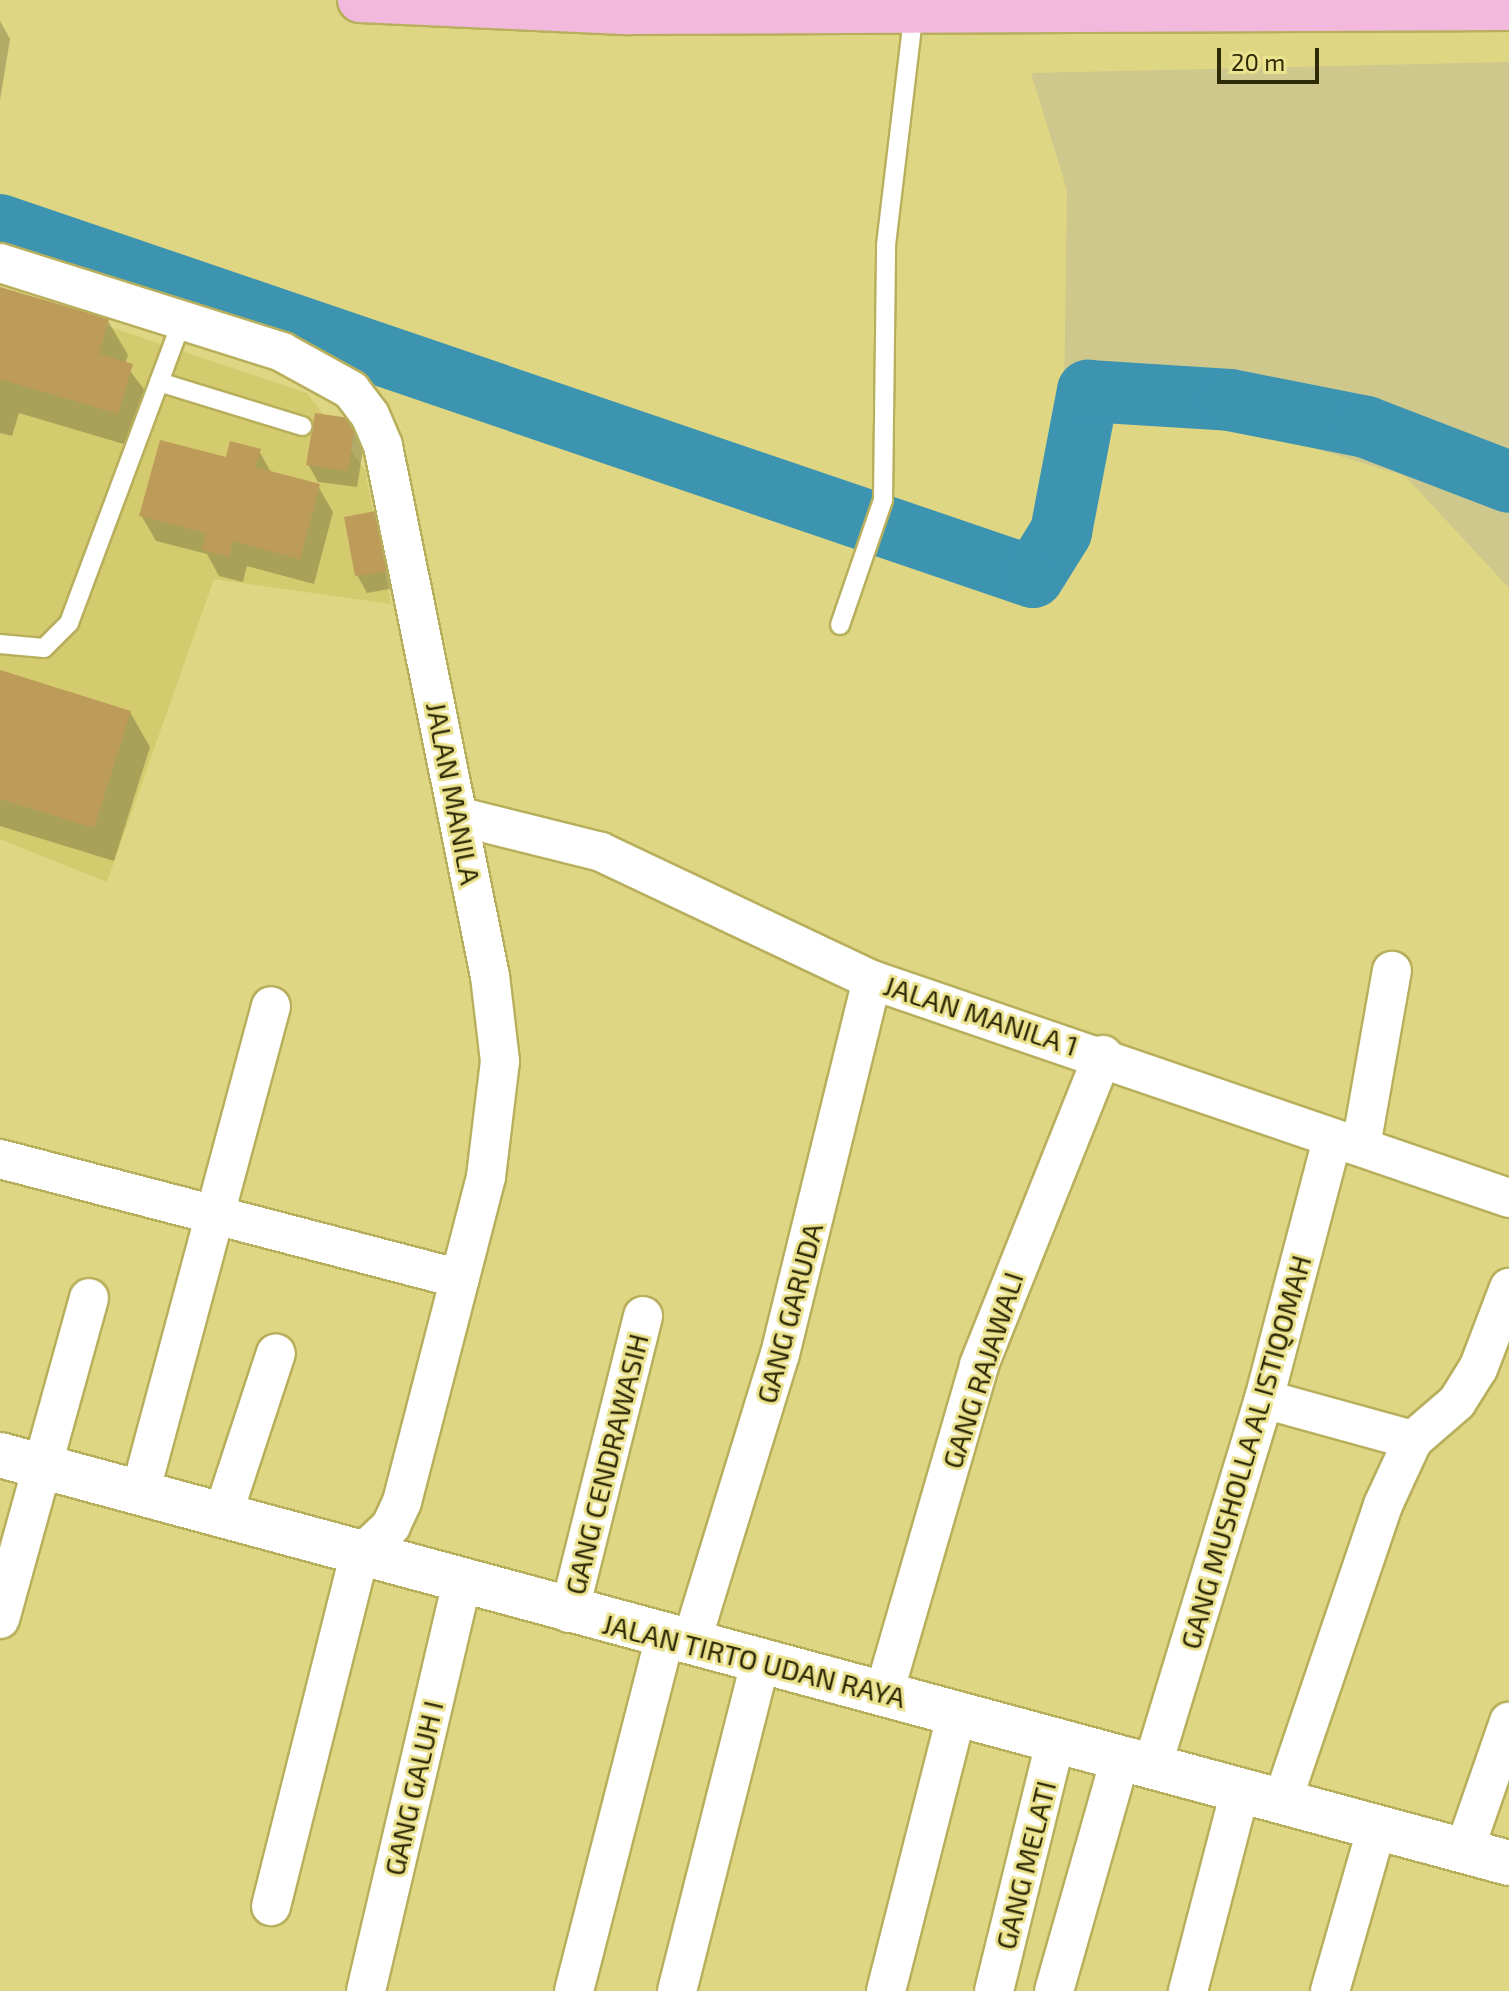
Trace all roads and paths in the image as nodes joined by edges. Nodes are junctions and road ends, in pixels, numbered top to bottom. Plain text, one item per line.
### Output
1 (360, 0) edge
2 (410, 2) edge
3 (1392, 5) edge
4 (872, 6) edge
5 (1509, 8) edge
6 (914, 11) junction
7 (0, 263) edge
8 (182, 321) junction
9 (159, 382) junction
10 (302, 426) dead end
11 (840, 625) dead end
12 (0, 644) edge
13 (461, 817) junction
14 (1392, 971) dead end
15 (872, 980) junction
16 (271, 1006) dead end
17 (1103, 1055) junction
18 (1346, 1142) junction
19 (0, 1159) edge
20 (1509, 1198) edge
21 (218, 1215) junction
22 (460, 1279) junction
23 (1509, 1288) edge
24 (89, 1298) dead end
25 (643, 1316) dead end
26 (276, 1353) dead end
27 (1264, 1399) junction
28 (1413, 1440) junction
29 (0, 1455) edge
30 (43, 1467) junction
31 (140, 1493) junction
32 (223, 1514) junction
33 (359, 1556) junction
34 (461, 1585) junction
35 (569, 1613) junction
36 (0, 1619) edge
37 (678, 1640) junction
38 (760, 1662) junction
39 (884, 1693) junction
40 (957, 1713) junction
41 (1509, 1722) edge
42 (1056, 1739) junction
43 (1137, 1760) junction
44 (1241, 1788) junction
45 (1283, 1799) junction
46 (1377, 1827) junction
47 (1464, 1851) junction
48 (1509, 1863) edge
49 (271, 1906) dead end
50 (366, 1991) edge
51 (574, 1991) edge
52 (677, 1991) edge
53 (886, 1991) edge
54 (994, 1991) edge
55 (1054, 1991) edge
56 (1188, 1991) edge
57 (1330, 1991) edge

1 - 2 main road
2 - 4 main road
3 - 5 main road
3 - 6 main road
4 - 6 main road
6 - 11 lane
7 - 8 street, JALAN MANILA
8 - 9 lane
8 - 13 street, JALAN MANILA
9 - 10 lane
9 - 12 lane
13 - 15 street, JALAN MANILA 1
13 - 22 street, JALAN MANILA
14 - 18 street, GANG MUSHOLLA AL ISTIQOMAH
15 - 17 street, JALAN MANILA 1
15 - 37 street, GANG GARUDA
16 - 21 street
17 - 18 street, JALAN MANILA 1
17 - 39 street, GANG RAJAWALI
18 - 20 street, JALAN MANILA 1
18 - 27 street, GANG MUSHOLLA AL ISTIQOMAH
19 - 21 street
21 - 22 street
21 - 31 street
22 - 33 street, JALAN MANILA
23 - 28 street
24 - 30 street
25 - 35 street, GANG CENDRAWASIH
26 - 32 street
27 - 28 street
27 - 43 street, GANG MUSHOLLA AL ISTIQOMAH
28 - 45 street
29 - 30 street, JALAN TIRTO UDAN RAYA
30 - 31 street, JALAN TIRTO UDAN RAYA
30 - 36 street
31 - 32 street, JALAN TIRTO UDAN RAYA
32 - 33 street, JALAN TIRTO UDAN RAYA
33 - 34 street, JALAN TIRTO UDAN RAYA
33 - 49 street
34 - 35 street, JALAN TIRTO UDAN RAYA
34 - 50 street, GANG GALUH I
35 - 37 street, JALAN TIRTO UDAN RAYA
37 - 38 street, JALAN TIRTO UDAN RAYA
37 - 51 street, GANG GARUDA
38 - 39 street, JALAN TIRTO UDAN RAYA
38 - 52 street
39 - 40 street, JALAN TIRTO UDAN RAYA
40 - 42 street, JALAN TIRTO UDAN RAYA
40 - 53 street
41 - 47 street
42 - 43 street, JALAN TIRTO UDAN RAYA
42 - 54 street, GANG MELATI
43 - 44 street, JALAN TIRTO UDAN RAYA
43 - 55 street, GANG MUSHOLLA AL ISTIQOMAH
44 - 45 street, JALAN TIRTO UDAN RAYA
44 - 56 street
45 - 46 street, JALAN TIRTO UDAN RAYA
46 - 47 street, JALAN TIRTO UDAN RAYA
46 - 57 street
47 - 48 street, JALAN TIRTO UDAN RAYA

